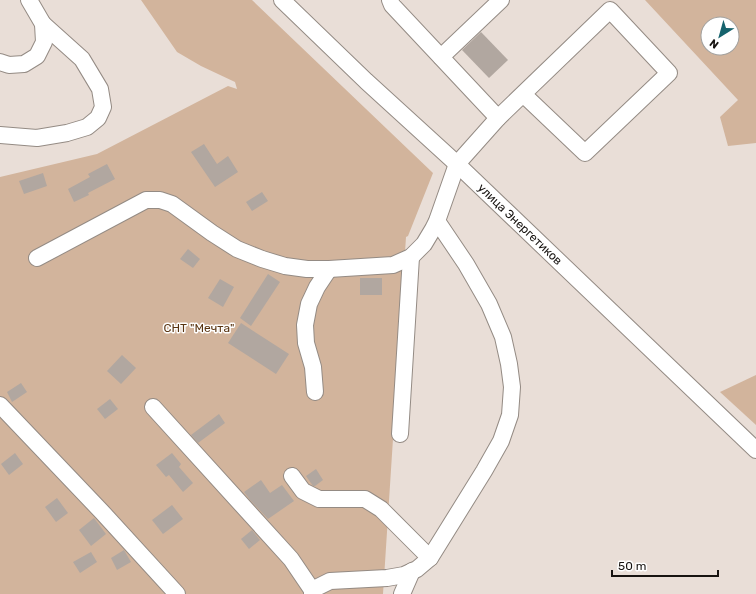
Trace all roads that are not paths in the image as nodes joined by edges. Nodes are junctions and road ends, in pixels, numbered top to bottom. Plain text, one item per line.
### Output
1 (29, 0) edge
2 (282, 0) edge
3 (390, 0) edge
4 (501, 0) edge
5 (43, 24) junction
6 (441, 57) junction
7 (0, 62) edge
8 (523, 94) junction
9 (498, 118) junction
10 (0, 135) edge
11 (457, 164) junction
12 (437, 221) junction
13 (411, 257) junction
14 (37, 258) dead end
15 (329, 269) junction
16 (315, 392) dead end
17 (0, 405) edge
18 (153, 407) dead end
19 (400, 434) dead end
20 (756, 450) edge
21 (292, 476) dead end
22 (430, 558) junction
23 (412, 571) junction
24 (312, 592) edge
25 (177, 594) edge
26 (402, 594) edge

1 - 5 street
2 - 11 street, улица Энергетиков
3 - 6 street
4 - 6 street
5 - 7 street
5 - 10 street
6 - 9 street
8 - 8 street
8 - 9 street
9 - 11 street
11 - 12 street
11 - 20 street, улица Энергетиков
12 - 13 street
12 - 22 street
13 - 15 street
13 - 19 street
14 - 15 street
15 - 16 street
17 - 25 street
18 - 24 street
21 - 22 street
22 - 23 street
23 - 24 street
23 - 26 street

